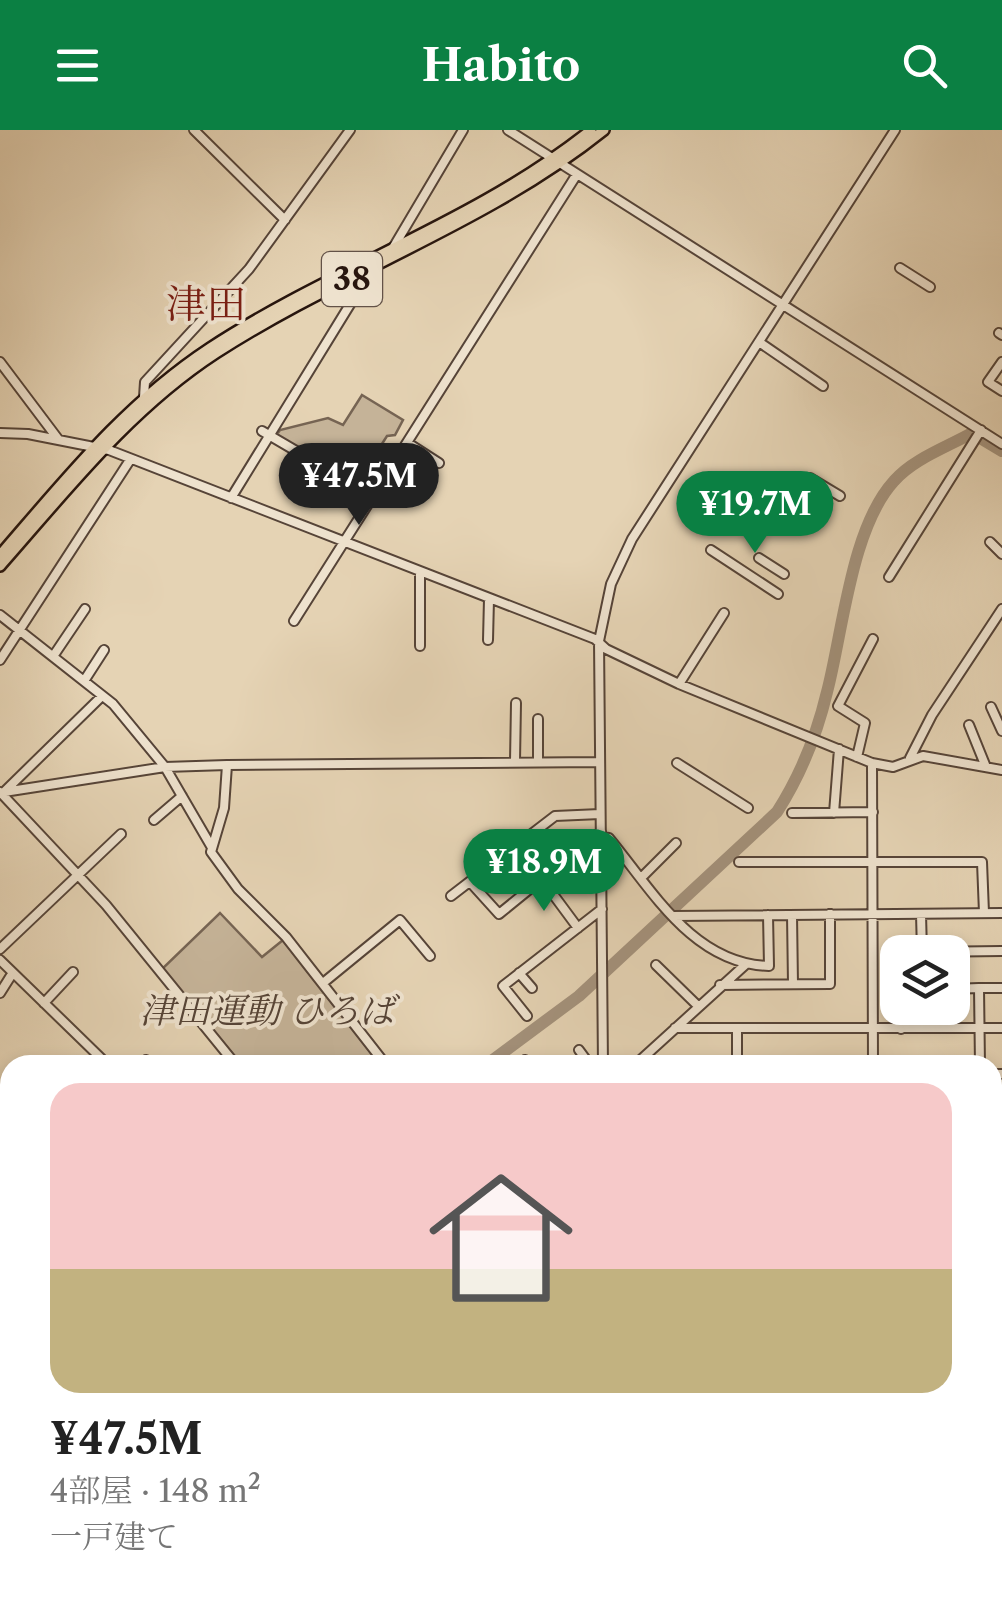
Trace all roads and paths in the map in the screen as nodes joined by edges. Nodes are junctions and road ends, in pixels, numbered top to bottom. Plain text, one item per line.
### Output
1 (194, 130) edge
2 (350, 130) edge
3 (463, 130) edge
4 (508, 130) edge
5 (592, 130) edge
6 (604, 130) edge
7 (895, 130) edge
8 (557, 161) junction
9 (577, 174) junction
10 (285, 220) junction
11 (393, 248) junction
12 (373, 267) junction
13 (900, 268) dead end
14 (930, 286) dead end
15 (784, 305) junction
16 (759, 342) junction
17 (0, 362) edge
18 (1002, 362) edge
19 (160, 365) junction
20 (171, 375) junction
21 (824, 386) dead end
22 (1002, 391) edge
23 (144, 397) junction
24 (981, 430) junction
25 (0, 433) edge
26 (266, 434) junction
27 (58, 439) junction
28 (408, 443) junction
29 (1002, 444) edge
30 (99, 447) junction
31 (130, 460) junction
32 (438, 463) dead end
33 (810, 478) dead end
34 (373, 496) junction
35 (840, 496) dead end
36 (230, 498) junction
37 (990, 542) dead end
38 (345, 543) junction
39 (711, 550) dead end
40 (1002, 554) edge
41 (0, 555) edge
42 (759, 558) dead end
43 (0, 566) edge
44 (420, 573) junction
45 (784, 574) dead end
46 (888, 577) dead end
47 (778, 594) dead end
48 (490, 598) junction
49 (85, 609) dead end
50 (1002, 609) edge
51 (724, 613) dead end
52 (0, 615) edge
53 (294, 621) dead end
54 (21, 630) junction
55 (873, 639) dead end
56 (488, 640) dead end
57 (599, 641) junction
58 (420, 646) dead end
59 (104, 650) dead end
60 (54, 655) junction
61 (0, 660) edge
62 (84, 680) junction
63 (680, 684) junction
64 (102, 696) junction
65 (516, 703) dead end
66 (991, 707) dead end
67 (538, 719) dead end
68 (969, 725) dead end
69 (1002, 732) edge
70 (839, 749) junction
71 (857, 756) junction
72 (910, 758) junction
73 (515, 761) junction
74 (538, 761) junction
75 (600, 762) junction
76 (872, 762) junction
77 (677, 763) dead end
78 (227, 764) junction
79 (165, 767) junction
80 (986, 768) junction
81 (1002, 770) edge
82 (1, 793) edge
83 (182, 796) junction
84 (748, 808) dead end
85 (834, 812) junction
86 (872, 812) junction
87 (600, 814) junction
88 (792, 814) dead end
89 (154, 820) dead end
90 (121, 834) dead end
91 (601, 834) junction
92 (676, 843) dead end
93 (211, 846) junction
94 (739, 862) dead end
95 (873, 862) junction
96 (79, 874) junction
97 (642, 877) junction
98 (541, 878) junction
99 (471, 883) junction
100 (451, 896) dead end
101 (602, 909) junction
102 (670, 912) junction
103 (830, 914) junction
104 (873, 914) junction
105 (921, 914) junction
106 (984, 914) junction
107 (1002, 914) edge
108 (768, 915) junction
109 (792, 915) junction
110 (578, 928) junction
111 (922, 935) edge
112 (0, 948) edge
113 (970, 951) edge
114 (1002, 951) edge
115 (430, 956) dead end
116 (0, 960) edge
117 (745, 965) junction
118 (656, 966) dead end
119 (74, 972) dead end
120 (12, 974) junction
121 (519, 974) junction
122 (322, 983) junction
123 (793, 984) junction
124 (720, 986) junction
125 (532, 988) dead end
126 (970, 988) edge
127 (979, 988) junction
128 (1002, 988) edge
129 (0, 993) edge
130 (44, 1003) junction
131 (698, 1006) junction
132 (527, 1016) dead end
133 (901, 1025) edge
134 (676, 1028) junction
135 (737, 1028) junction
136 (979, 1028) junction
137 (1002, 1028) edge
138 (873, 1029) junction
139 (901, 1029) junction
140 (579, 1050) dead end
141 (98, 1055) edge
142 (228, 1055) edge
143 (375, 1055) edge
144 (583, 1055) edge
145 (602, 1055) edge
146 (646, 1055) edge
147 (738, 1055) edge
148 (874, 1055) edge
149 (980, 1055) edge
150 (1002, 1115) edge
151 (1002, 1196) edge

1 - 10 street
2 - 10 street
3 - 11 street
4 - 8 street
5 - 8 main road, 38
6 - 8 main road, 38
7 - 15 street
8 - 9 street
8 - 11 main road, 38
8 - 12 main road, 38
9 - 15 street
9 - 28 street
10 - 19 street
11 - 20 main road, 38
12 - 26 street
12 - 30 main road, 38
13 - 14 street
15 - 16 street
15 - 24 street
16 - 21 street
16 - 57 street
17 - 27 street
18 - 22 street
19 - 20 street
19 - 23 street
20 - 23 main road, 38
23 - 30 main road, 38
24 - 29 street
24 - 46 street
25 - 27 street
26 - 34 street
26 - 36 street
27 - 30 street
28 - 32 street
28 - 34 street
30 - 31 street
30 - 41 main road, 38
30 - 43 main road, 38
31 - 36 street
31 - 54 street
33 - 35 street
34 - 38 street
36 - 38 street
37 - 40 street
38 - 44 street
38 - 53 street
39 - 47 street
42 - 45 street
44 - 48 street
44 - 58 street
48 - 56 street
48 - 57 street
49 - 60 street
50 - 72 street
51 - 63 street
52 - 54 street
54 - 60 street
54 - 61 street
55 - 71 street
57 - 63 street
57 - 75 street
59 - 62 street
60 - 62 street
62 - 64 street
63 - 70 street
64 - 79 street
64 - 82 street
65 - 73 street
66 - 69 street
67 - 74 street
68 - 80 street
70 - 71 street
70 - 85 street
71 - 76 street
72 - 76 street
72 - 80 street
73 - 74 street
73 - 78 street
74 - 75 street
75 - 87 street
76 - 86 street
77 - 84 street
78 - 79 street
78 - 93 street
79 - 82 street
79 - 83 street
80 - 81 street
82 - 96 street
83 - 89 street
83 - 93 street
85 - 86 street
85 - 88 street
86 - 95 street
87 - 91 street
87 - 99 street
90 - 96 street
91 - 97 street
91 - 98 street
91 - 101 street
92 - 97 street
93 - 122 street
94 - 95 street
95 - 104 street
95 - 106 street
96 - 112 street
96 - 142 street
97 - 102 street
98 - 99 street
98 - 110 street
99 - 100 street
101 - 110 street
101 - 145 street
102 - 108 street
102 - 117 street
103 - 104 street
103 - 109 street
103 - 123 street
104 - 105 street
104 - 138 street
105 - 106 street
105 - 111 street
106 - 107 street
108 - 109 street
108 - 117 street
109 - 123 street
110 - 121 street
113 - 114 street
115 - 122 street
116 - 120 street
117 - 124 street
118 - 131 street
119 - 130 street
120 - 129 street
120 - 130 street
121 - 125 street
121 - 132 street
122 - 143 street
123 - 124 street
124 - 131 street
126 - 127 street
127 - 128 street
127 - 136 street
130 - 141 street
131 - 134 street
133 - 139 street
134 - 135 street
134 - 146 street
135 - 138 street
135 - 147 street
136 - 137 street
136 - 139 street
136 - 149 street
138 - 139 street
138 - 148 street
140 - 144 street
150 - 151 street

